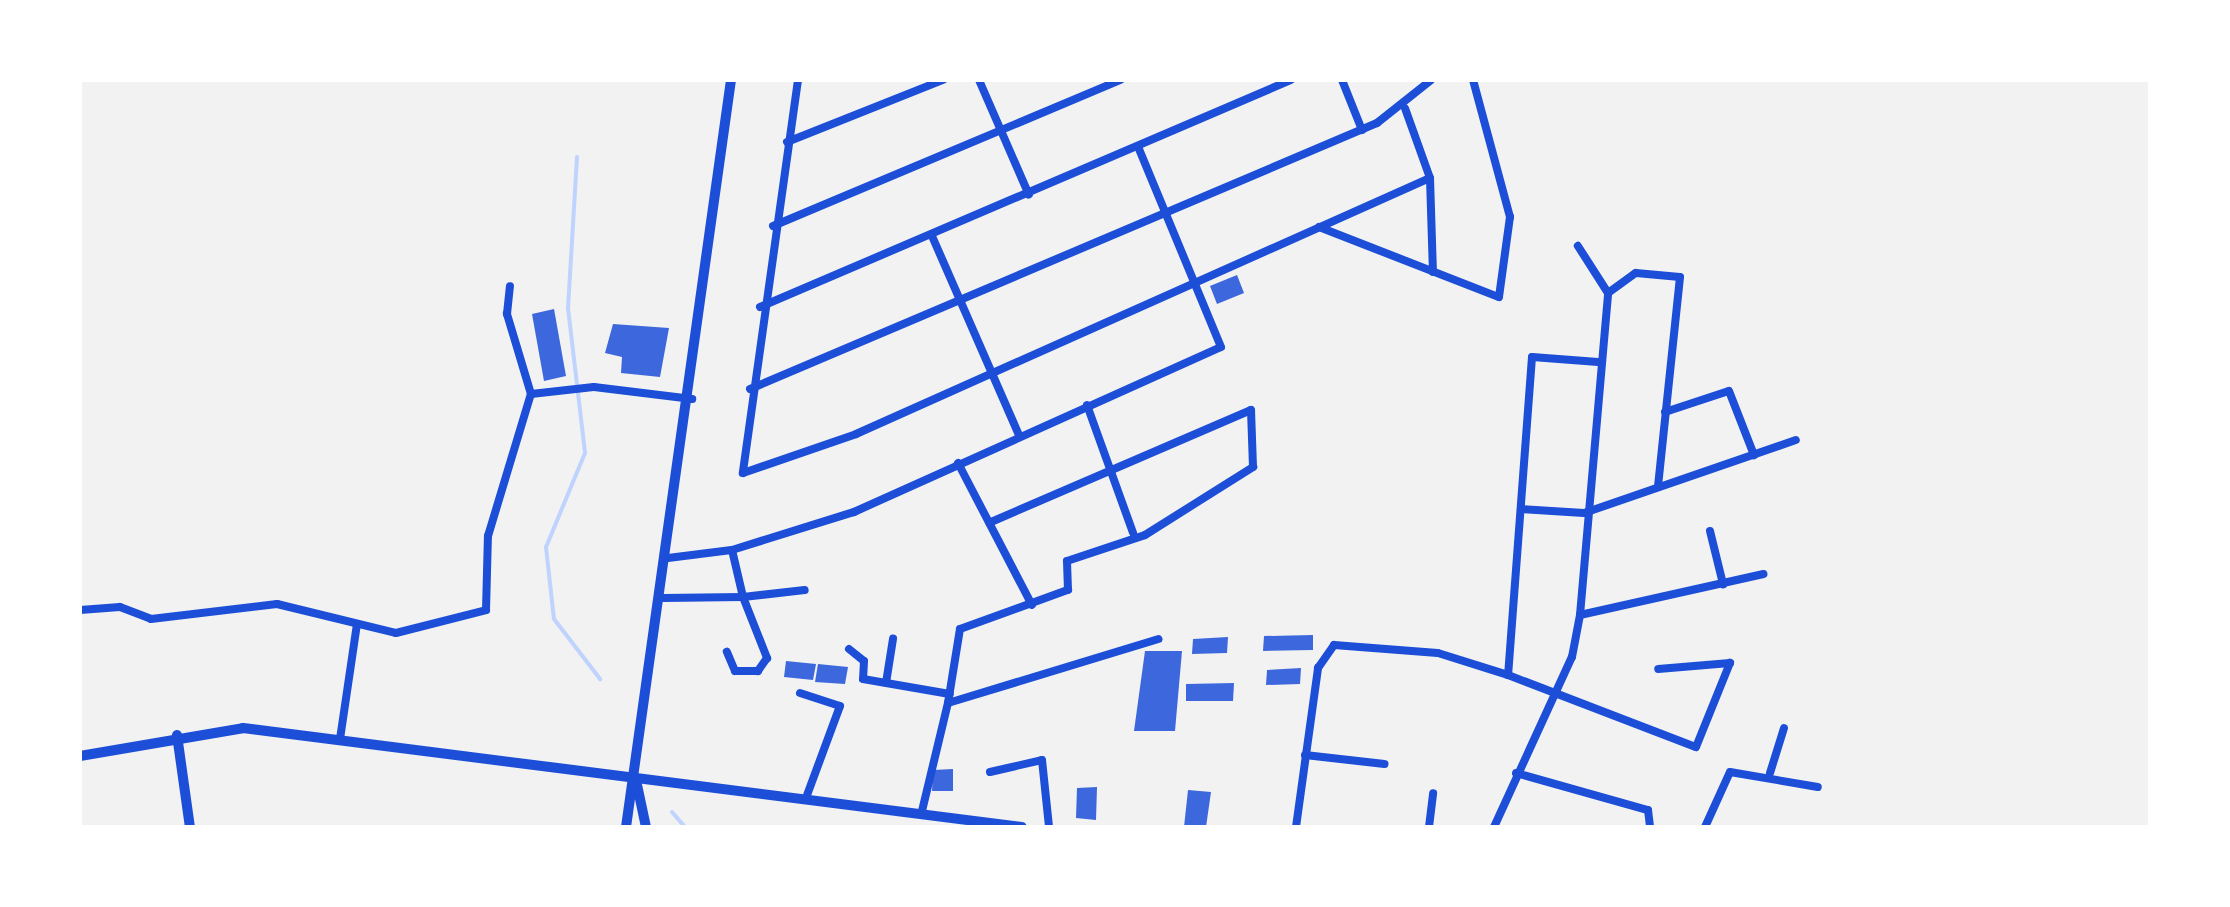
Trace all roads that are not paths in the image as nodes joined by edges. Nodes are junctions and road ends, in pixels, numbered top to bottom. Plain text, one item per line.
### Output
1 (731, 80) edge
2 (798, 80) edge
3 (943, 80) edge
4 (979, 80) edge
5 (1121, 80) edge
6 (1290, 80) edge
7 (1342, 80) edge
8 (1432, 80) edge
9 (1473, 80) edge
10 (1405, 108) junction
11 (1362, 130) junction
12 (1000, 131) junction
13 (788, 142) junction
14 (1139, 149) junction
15 (1430, 178) junction
16 (1029, 196) junction
17 (1166, 214) junction
18 (773, 226) junction
19 (1319, 227) junction
20 (932, 236) junction
21 (1578, 246) dead end
22 (1434, 272) junction
23 (1195, 281) junction
24 (510, 286) dead end
25 (1608, 293) junction
26 (961, 303) junction
27 (760, 307) junction
28 (1598, 362) junction
29 (991, 372) junction
30 (750, 389) junction
31 (531, 394) junction
32 (692, 399) junction
33 (1088, 405) junction
34 (1666, 412) junction
35 (1018, 434) junction
36 (1796, 440) dead end
37 (1754, 455) junction
38 (958, 463) junction
39 (1112, 468) junction
40 (1658, 488) junction
41 (1522, 508) junction
42 (1584, 512) junction
43 (989, 523) junction
44 (1710, 531) dead end
45 (1133, 533) junction
46 (732, 550) junction
47 (668, 558) junction
48 (1763, 574) dead end
49 (1723, 584) junction
50 (804, 590) dead end
51 (743, 597) junction
52 (663, 598) junction
53 (1032, 605) junction
54 (80, 610) edge
55 (1580, 615) junction
56 (358, 624) junction
57 (892, 639) dead end
58 (1158, 639) dead end
59 (849, 649) dead end
60 (727, 652) dead end
61 (1658, 670) dead end
62 (1508, 676) junction
63 (886, 683) junction
64 (1553, 691) junction
65 (800, 693) dead end
66 (949, 699) junction
67 (1784, 728) dead end
68 (177, 735) junction
69 (340, 739) junction
70 (1306, 754) junction
71 (80, 756) edge
72 (1384, 764) dead end
73 (990, 772) dead end
74 (1516, 773) junction
75 (1770, 773) junction
76 (636, 779) junction
77 (1818, 787) dead end
78 (1433, 793) dead end
79 (806, 798) junction
80 (922, 811) junction
81 (190, 827) edge
82 (626, 827) edge
83 (646, 827) edge
84 (1022, 827) edge
85 (1049, 827) edge
86 (1296, 827) edge
87 (1429, 827) edge
88 (1494, 827) edge
89 (1650, 827) edge
90 (1705, 827) edge

1 - 32 street
2 - 13 street
3 - 13 street
4 - 12 street
5 - 12 street
6 - 14 street
7 - 11 street
8 - 10 street
9 - 22 street
10 - 11 street
10 - 15 street
11 - 17 street
12 - 16 street
12 - 18 street
13 - 18 street
14 - 16 street
14 - 17 street
15 - 19 street
15 - 22 street
16 - 20 street
17 - 23 street
17 - 26 street
18 - 27 street
19 - 22 street
19 - 23 street
20 - 26 street
20 - 27 street
21 - 25 street
23 - 29 street
23 - 33 street
24 - 31 street
25 - 28 street
25 - 34 street
26 - 29 street
26 - 30 street
27 - 30 street
28 - 41 street
28 - 42 street
29 - 30 street
29 - 35 street
31 - 32 street
31 - 56 street
32 - 47 street
33 - 35 street
33 - 39 street
34 - 37 street
34 - 40 street
35 - 38 street
36 - 37 street
37 - 40 street
38 - 43 street
38 - 46 street
39 - 43 street
39 - 45 street
39 - 45 street
40 - 42 street
41 - 42 street
41 - 62 street
42 - 55 street
43 - 53 street
44 - 49 street
45 - 53 street
46 - 47 street
46 - 51 street
47 - 52 street
48 - 49 street
49 - 55 street
50 - 51 street
51 - 52 street
51 - 60 street
52 - 76 street
53 - 66 street
54 - 56 street
55 - 64 street
56 - 69 street
57 - 63 street
58 - 66 street
59 - 63 street
61 - 64 street
62 - 64 street
62 - 70 street
63 - 66 street
64 - 74 street
65 - 79 street
66 - 80 street
67 - 75 street
68 - 69 street
68 - 71 street
68 - 81 street
69 - 76 street
70 - 72 street
70 - 86 street
73 - 85 street
74 - 88 street
74 - 89 street
75 - 77 street
75 - 90 street
76 - 79 street
76 - 82 street
76 - 83 street
78 - 87 street
79 - 80 street
80 - 84 street

